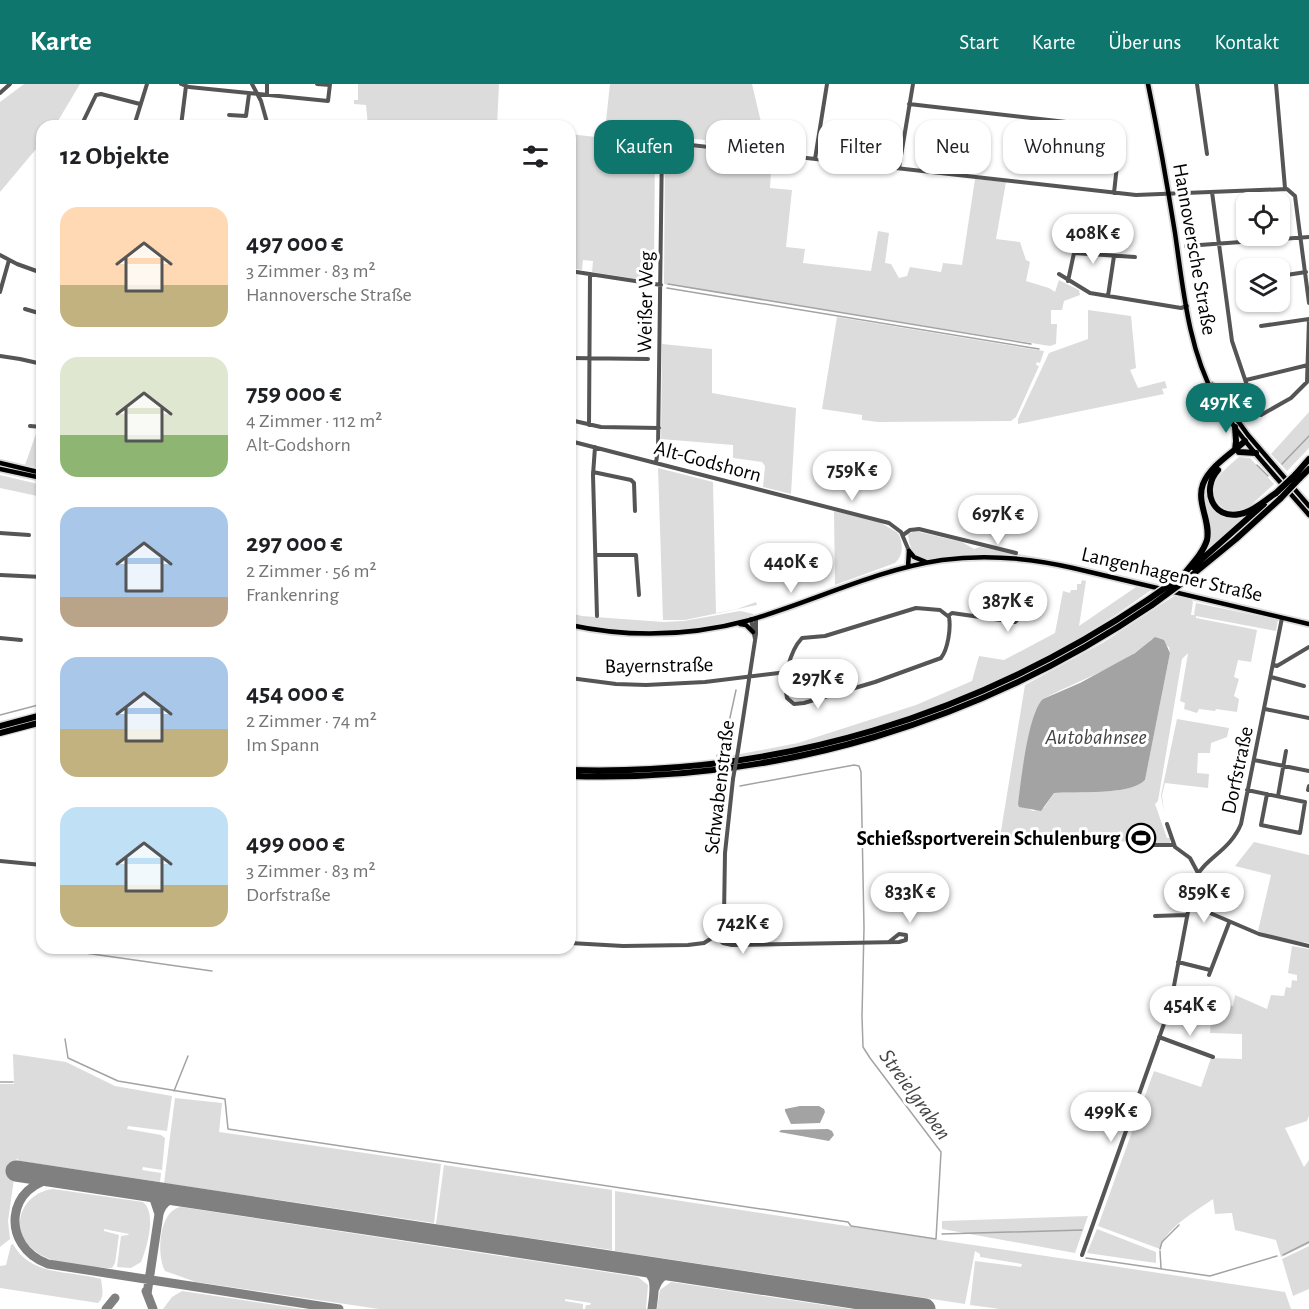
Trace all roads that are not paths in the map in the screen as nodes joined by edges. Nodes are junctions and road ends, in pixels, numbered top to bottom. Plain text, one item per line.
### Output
1 (10, 84) edge
2 (147, 84) edge
3 (252, 84) edge
4 (267, 84) edge
5 (317, 84) edge
6 (827, 84) edge
7 (913, 84) edge
8 (1148, 84) edge
9 (1197, 84) edge
10 (1276, 84) edge
11 (186, 85) edge
12 (330, 85) edge
13 (0, 93) edge
14 (249, 94) junction
15 (258, 94) junction
16 (267, 94) junction
17 (140, 104) junction
18 (909, 104) junction
19 (229, 115) dead end
20 (84, 120) edge
21 (136, 120) edge
22 (182, 120) edge
23 (266, 120) edge
24 (903, 142) edge
25 (1207, 154) dead end
26 (815, 159) junction
27 (818, 159) edge
28 (903, 168) edge
29 (1285, 188) junction
30 (1212, 192) junction
31 (1114, 193) junction
32 (1168, 195) junction
33 (1309, 237) edge
34 (1301, 238) junction
35 (1218, 243) junction
36 (1186, 246) dead end
37 (0, 255) edge
38 (1114, 256) junction
39 (1135, 257) dead end
40 (9, 260) junction
41 (36, 271) edge
42 (576, 272) edge
43 (1306, 272) junction
44 (590, 274) junction
45 (1059, 274) dead end
46 (1290, 274) edge
47 (1068, 281) junction
48 (661, 285) junction
49 (0, 292) edge
50 (1108, 297) junction
51 (1309, 303) edge
52 (1187, 306) junction
53 (26, 309) dead end
54 (36, 312) edge
55 (1309, 319) edge
56 (1261, 326) dead end
57 (0, 356) edge
58 (576, 358) edge
59 (589, 359) junction
60 (648, 359) dead end
61 (36, 363) edge
62 (1308, 365) edge
63 (1246, 380) junction
64 (1210, 383) junction
65 (576, 422) edge
66 (588, 425) junction
67 (30, 426) dead end
68 (36, 427) edge
69 (1235, 427) junction
70 (658, 428) junction
71 (1249, 441) junction
72 (576, 442) edge
73 (595, 447) junction
74 (1237, 451) junction
75 (1256, 453) junction
76 (1309, 459) edge
77 (0, 463) edge
78 (656, 463) junction
79 (0, 469) edge
80 (1309, 471) edge
81 (36, 472) edge
82 (593, 472) junction
83 (36, 477) edge
84 (1297, 477) junction
85 (1279, 495) junction
86 (1309, 506) edge
87 (635, 511) dead end
88 (1309, 515) edge
89 (0, 533) edge
90 (30, 535) dead end
91 (903, 535) junction
92 (910, 552) junction
93 (1016, 553) dead end
94 (596, 555) junction
95 (928, 563) junction
96 (911, 566) junction
97 (0, 575) edge
98 (36, 577) edge
99 (1183, 578) junction
100 (1026, 594) dead end
101 (639, 595) dead end
102 (1150, 602) junction
103 (597, 616) dead end
104 (948, 616) junction
105 (1282, 618) junction
106 (754, 619) junction
107 (738, 623) junction
108 (1309, 624) edge
109 (576, 626) edge
110 (753, 632) junction
111 (0, 638) edge
112 (21, 640) dead end
113 (755, 640) junction
114 (1309, 647) edge
115 (1274, 665) junction
116 (787, 672) junction
117 (749, 676) junction
118 (1271, 677) junction
119 (576, 679) edge
120 (1304, 686) dead end
121 (1265, 709) junction
122 (36, 717) edge
123 (1309, 718) edge
124 (36, 724) edge
125 (0, 726) edge
126 (0, 733) edge
127 (1286, 750) dead end
128 (1254, 760) junction
129 (1284, 766) junction
130 (576, 770) edge
131 (1309, 771) edge
132 (576, 777) edge
133 (1247, 790) junction
134 (1267, 794) junction
135 (1278, 796) junction
136 (1167, 824) dead end
137 (1152, 845) dead end
138 (1174, 845) junction
139 (0, 861) edge
140 (36, 864) edge
141 (1198, 873) junction
142 (1189, 904) junction
143 (1186, 915) junction
144 (1155, 916) dead end
145 (1229, 922) junction
146 (714, 936) junction
147 (889, 942) dead end
148 (576, 943) edge
149 (1309, 946) edge
150 (1178, 962) junction
151 (1159, 1037) junction
152 (1213, 1057) dead end
153 (1082, 1255) dead end

1 - 13 street
2 - 17 street
3 - 15 street
4 - 16 street
5 - 12 street
6 - 26 street
7 - 18 street
8 - 32 main road, Hannoversche Straße
9 - 25 street
10 - 29 street
11 - 14 street
11 - 22 street
12 - 16 street
14 - 15 street
14 - 19 street
15 - 16 street
15 - 23 street
17 - 20 street
17 - 21 street
18 - 24 street
18 - 31 street
26 - 27 street
26 - 48 street, Weißer Weg
28 - 31 street
29 - 30 street
29 - 34 street
30 - 32 street
30 - 35 street
31 - 32 street
32 - 52 main road, Hannoversche Straße
33 - 34 street
34 - 35 street
34 - 43 street
35 - 36 street
35 - 63 street
37 - 40 street
38 - 39 street
38 - 47 street
38 - 50 street
40 - 41 street
40 - 49 street
42 - 44 street
43 - 46 street
43 - 51 street
44 - 48 street
44 - 59 street
45 - 47 street
47 - 50 street
48 - 70 street, Weißer Weg
50 - 52 street
52 - 64 main road, Hannoversche Straße
53 - 54 street
55 - 56 street
55 - 62 street
57 - 61 street
58 - 59 street
59 - 60 street
59 - 66 street
62 - 63 street
62 - 63 street
64 - 69 main road, Hannoversche Straße
64 - 71 main road, Hannoversche Straße
65 - 66 street
66 - 70 street
67 - 68 street
69 - 71 main road, Hannoversche Straße
69 - 74 highway
70 - 78 street, Weißer Weg
71 - 74 highway
71 - 75 main road, Hannoversche Straße
71 - 86 main road, Hannoversche Straße
72 - 73 street, Alt-Godshorn
73 - 78 street, Alt-Godshorn
73 - 82 street
74 - 75 highway
74 - 85 highway
74 - 99 highway
75 - 88 main road, Hannoversche Straße
76 - 84 highway
77 - 81 main road
78 - 91 street, Alt-Godshorn
79 - 83 main road
80 - 84 highway
82 - 87 street
82 - 94 street
84 - 85 highway, bridge
85 - 99 highway
89 - 90 street
91 - 92 street
91 - 93 street
92 - 95 main road
92 - 96 main road
94 - 101 street
94 - 103 street
95 - 96 main road, Langenhagener Straße
95 - 105 main road, Langenhagener Straße
96 - 106 main road, Langenhagener Straße
97 - 98 street
99 - 102 highway, bridge
100 - 104 street
102 - 130 highway
102 - 132 highway
104 - 116 street
104 - 116 street
105 - 108 main road, Langenhagener Straße
105 - 115 street, Dorfstraße
106 - 107 main road, Langenhagener Straße
106 - 110 street, Schwabenstraße
106 - 113 street, Schwabenstraße
107 - 109 main road, Langenhagener Straße
107 - 110 main road
110 - 113 street, Schwabenstraße
111 - 112 street
113 - 117 street, Schwabenstraße
114 - 115 street
115 - 118 street, Dorfstraße
116 - 117 street, Bayernstraße
117 - 119 street, Bayernstraße
117 - 146 street, Schwabenstraße, bridge
118 - 120 street
118 - 121 street, Dorfstraße
121 - 123 street
121 - 128 street, Dorfstraße
122 - 125 highway
124 - 126 highway
127 - 129 street
128 - 129 street
128 - 133 street, Dorfstraße
129 - 131 street
129 - 135 street
133 - 134 street
133 - 141 street, Dorfstraße
134 - 135 street
134 - 135 street
136 - 138 street
137 - 138 street
138 - 141 street
139 - 140 street
141 - 142 street
142 - 143 street
142 - 145 street
143 - 144 street
143 - 150 street
145 - 149 street
145 - 150 street
146 - 147 street
146 - 148 street
150 - 151 street
151 - 152 street
151 - 153 street

